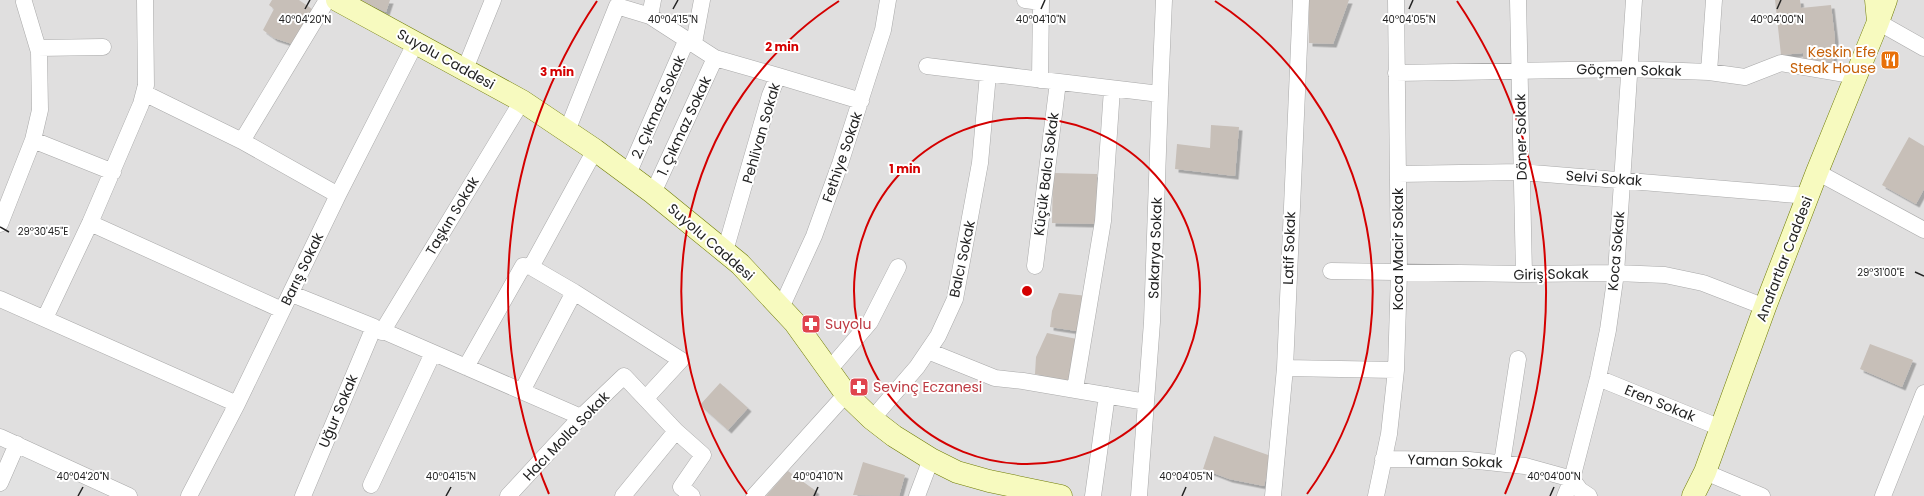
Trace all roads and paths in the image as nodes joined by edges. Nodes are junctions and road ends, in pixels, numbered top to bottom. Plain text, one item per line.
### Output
1 (145, 0) edge
2 (327, 0) edge
3 (337, 0) edge
4 (493, 0) edge
5 (653, 0) edge
6 (702, 0) edge
7 (888, 0) edge
8 (1025, 0) edge
9 (1164, 0) edge
10 (1301, 0) edge
11 (1396, 0) edge
12 (1518, 0) edge
13 (1634, 0) edge
14 (1714, 0) edge
15 (1876, 0) edge
16 (1886, 0) edge
17 (1041, 1) edge
18 (24, 2) dead end
19 (650, 16) junction
20 (1878, 22) junction
21 (691, 41) junction
22 (416, 42) junction
23 (103, 47) dead end
24 (38, 48) junction
25 (1924, 48) edge
26 (715, 58) junction
27 (927, 66) dead end
28 (465, 69) junction
29 (1630, 69) junction
30 (1519, 70) junction
31 (1709, 72) junction
32 (1396, 73) junction
33 (988, 74) junction
34 (778, 76) junction
35 (1857, 76) junction
36 (1040, 80) junction
37 (1058, 82) junction
38 (1112, 89) junction
39 (144, 94) junction
40 (1160, 94) junction
41 (522, 101) junction
42 (861, 101) junction
43 (567, 131) junction
44 (33, 140) junction
45 (242, 141) junction
46 (595, 150) junction
47 (113, 172) junction
48 (1522, 172) junction
49 (1817, 172) junction
50 (628, 174) junction
51 (1398, 174) junction
52 (1621, 179) junction
53 (653, 193) junction
54 (338, 195) junction
55 (1809, 196) junction
56 (90, 223) junction
57 (0, 224) edge
58 (1924, 230) edge
59 (726, 251) junction
60 (1035, 266) dead end
61 (531, 267) junction
62 (898, 267) dead end
63 (1331, 272) dead end
64 (1399, 272) junction
65 (1616, 273) junction
66 (1524, 274) junction
67 (574, 292) junction
68 (292, 294) junction
69 (0, 299) edge
70 (1765, 307) junction
71 (781, 308) junction
72 (282, 310) junction
73 (45, 318) junction
74 (378, 329) junction
75 (928, 351) junction
76 (433, 353) junction
77 (1518, 359) dead end
78 (466, 367) junction
79 (1285, 368) junction
80 (829, 370) junction
81 (1396, 370) junction
82 (1598, 378) junction
83 (1075, 390) junction
84 (522, 391) junction
85 (1924, 393) edge
86 (846, 394) junction
87 (1106, 395) junction
88 (646, 398) junction
89 (1146, 402) junction
90 (237, 404) junction
91 (581, 417) junction
92 (872, 419) junction
93 (1721, 428) junction
94 (676, 431) junction
95 (0, 437) edge
96 (17, 444) junction
97 (931, 459) junction
98 (1383, 459) junction
99 (1502, 462) junction
100 (1705, 472) junction
101 (1572, 479) junction
102 (0, 483) edge
103 (371, 485) dead end
104 (1023, 493) edge
105 (129, 496) edge
106 (189, 496) edge
107 (303, 496) edge
108 (508, 496) edge
109 (623, 496) edge
110 (692, 496) edge
111 (754, 496) edge
112 (917, 496) edge
113 (1061, 496) edge
114 (1093, 496) edge
115 (1139, 496) edge
116 (1272, 496) edge
117 (1376, 496) edge
118 (1565, 496) edge
119 (1589, 496) edge
120 (1693, 496) edge
121 (1762, 496) edge
122 (1883, 496) edge

1 - 39 street
2 - 45 street
3 - 22 street, Suyolu Caddesi
4 - 28 street
5 - 19 street
6 - 21 street, 2. Çıkmaz Sokak
7 - 42 street, Fethiye Sokak
8 - 17 street
9 - 40 street, Sakarya Sokak
10 - 79 street, Latif Sokak
11 - 32 street, Koca Macir Sokak
12 - 30 street, Döner Sokak
13 - 29 street, Koca Sokak
14 - 31 street
15 - 20 street
16 - 20 street, Anafartlar Caddesi
17 - 36 street
18 - 24 street
19 - 21 street
19 - 43 street
20 - 25 street
20 - 35 street, Anafartlar Caddesi
21 - 26 street
21 - 50 street, 2. Çıkmaz Sokak
22 - 28 street, Suyolu Caddesi
22 - 54 street, Barış Sokak
23 - 24 street
24 - 44 street
26 - 34 street
26 - 53 street, 1. Çıkmaz Sokak
27 - 33 street
28 - 41 street, Suyolu Caddesi
29 - 30 street, Göçmen Sokak
29 - 31 street, Göçmen Sokak
29 - 52 street, Koca Sokak
30 - 32 street, Göçmen Sokak
30 - 48 street, Döner Sokak
31 - 35 street, Göçmen Sokak
32 - 51 street, Koca Macir Sokak
33 - 36 street
33 - 75 street, Balcı Sokak
34 - 42 street, Pehlivan Sokak
34 - 59 street, Pehlivan Sokak
35 - 49 street, Anafartlar Caddesi
36 - 37 street
37 - 38 street
37 - 60 street, Küçük Balcı Sokak
38 - 40 street
38 - 83 street
39 - 45 street
39 - 47 street
40 - 89 street, Sakarya Sokak
41 - 43 street, Suyolu Caddesi
41 - 74 street, Taşkın Sokak
42 - 71 street, Fethiye Sokak
43 - 46 street, Suyolu Caddesi
44 - 47 street
44 - 57 street
45 - 54 street
46 - 50 street, Suyolu Caddesi
46 - 61 street
47 - 56 street
48 - 51 street, Selvi Sokak
48 - 52 street, Selvi Sokak
48 - 66 street, Döner Sokak
49 - 55 street, Anafartlar Caddesi
49 - 58 street
50 - 53 street, Suyolu Caddesi
51 - 64 street, Koca Macir Sokak
52 - 55 street, Selvi Sokak
52 - 65 street, Koca Sokak
53 - 59 street, Suyolu Caddesi
54 - 68 street, Barış Sokak
55 - 70 street, Anafartlar Caddesi
56 - 72 street
56 - 73 street
59 - 71 street, Suyolu Caddesi
61 - 67 street
61 - 78 street
62 - 80 street
63 - 64 street, Giriş Sokak
64 - 66 street, Giriş Sokak
64 - 81 street, Koca Macir Sokak
65 - 66 street, Giriş Sokak
65 - 70 street, Giriş Sokak
65 - 82 street, Koca Sokak
67 - 84 street
67 - 88 street
68 - 72 street, Barış Sokak
68 - 74 street
69 - 73 street
70 - 93 street, Anafartlar Caddesi
71 - 80 street, Suyolu Caddesi
72 - 90 street, Barış Sokak
73 - 90 street
74 - 76 street
74 - 107 street, Uğur Sokak
75 - 83 street
75 - 92 street, Balcı Sokak
76 - 78 street
76 - 103 street
77 - 99 street
78 - 84 street
79 - 81 street
79 - 116 street, Latif Sokak
80 - 86 street, Suyolu Caddesi
81 - 98 street, Koca Macir Sokak
82 - 93 street, Eren Sokak
82 - 101 street, Koca Sokak
83 - 87 street
84 - 91 street
85 - 122 street
86 - 92 street, Suyolu Caddesi
86 - 111 street
87 - 89 street
87 - 114 street
88 - 91 street, Hacı Molla Sokak
88 - 94 street
89 - 115 street, Sakarya Sokak
90 - 106 street, Barış Sokak
91 - 108 street, Hacı Molla Sokak
92 - 97 street, Suyolu Caddesi
93 - 100 street, Anafartlar Caddesi
94 - 109 street
94 - 110 street
95 - 96 street
96 - 102 street
96 - 105 street
97 - 104 street, Suyolu Caddesi
97 - 112 street
98 - 99 street, Yaman Sokak
98 - 117 street, Koca Macir Sokak
99 - 101 street, Yaman Sokak
100 - 120 street, Anafartlar Caddesi
100 - 121 street
101 - 118 street, Koca Sokak
101 - 119 street
104 - 113 street, Suyolu Caddesi

